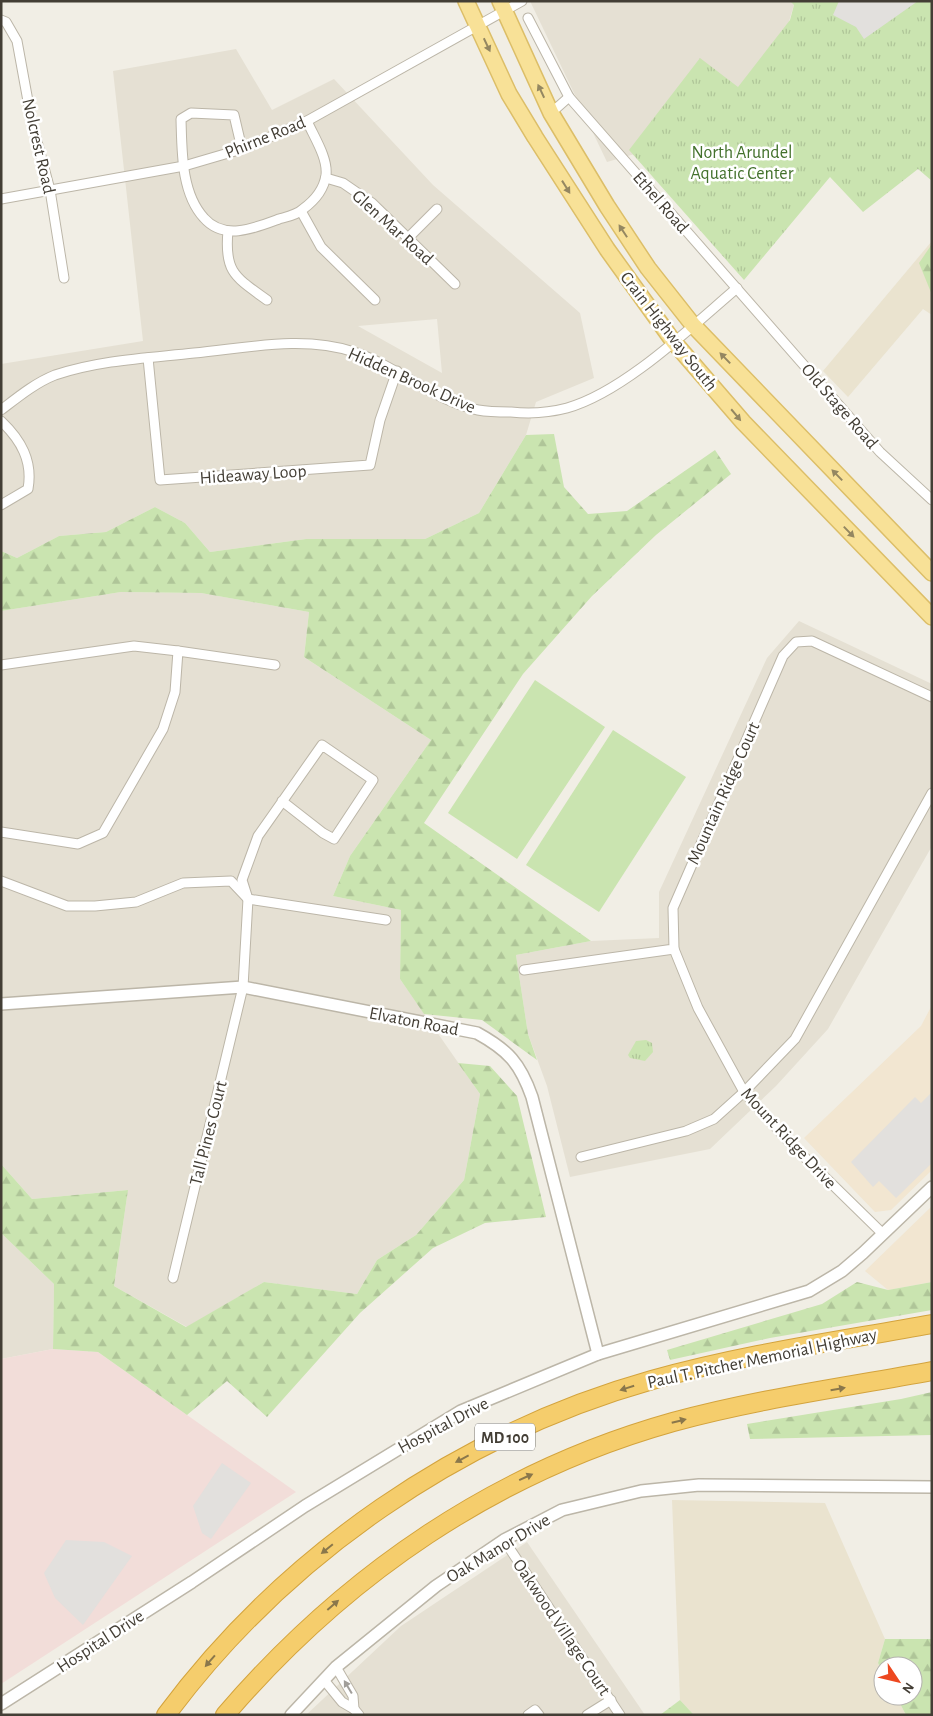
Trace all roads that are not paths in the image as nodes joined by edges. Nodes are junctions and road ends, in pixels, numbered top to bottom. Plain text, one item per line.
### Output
1 (466, 1) edge
2 (522, 1) edge
3 (502, 6) edge
4 (528, 18) dead end
5 (1, 20) edge
6 (478, 26) junction
7 (570, 97) junction
8 (551, 113) junction
9 (307, 121) junction
10 (242, 149) junction
11 (184, 166) junction
12 (326, 178) junction
13 (50, 190) junction
14 (1, 199) edge
15 (437, 209) dead end
16 (301, 211) junction
17 (228, 231) junction
18 (408, 238) junction
19 (64, 278) dead end
20 (455, 284) dead end
21 (737, 288) junction
22 (267, 300) dead end
23 (375, 300) dead end
24 (753, 307) joint
25 (693, 325) junction
26 (673, 341) junction
27 (148, 358) junction
28 (397, 371) junction
29 (1, 410) edge
30 (1, 421) edge
31 (932, 500) edge
32 (1, 505) edge
33 (932, 573) edge
34 (932, 617) edge
35 (178, 651) junction
36 (1, 665) edge
37 (275, 666) dead end
38 (932, 697) edge
39 (932, 793) edge
40 (282, 801) junction
41 (1, 832) edge
42 (1, 881) edge
43 (248, 899) junction
44 (386, 920) dead end
45 (674, 949) junction
46 (524, 970) dead end
47 (243, 987) junction
48 (1, 1004) edge
49 (744, 1092) junction
50 (580, 1157) dead end
51 (932, 1187) edge
52 (882, 1234) junction
53 (173, 1278) dead end
54 (932, 1324) edge
55 (598, 1354) junction
56 (932, 1371) edge
57 (932, 1487) edge
58 (504, 1540) junction
59 (304, 1630) junction
60 (336, 1667) junction
61 (324, 1680) junction
62 (611, 1700) junction
63 (1, 1704) edge
64 (356, 1712) edge
65 (166, 1715) edge
66 (226, 1715) edge
67 (231, 1715) edge
68 (291, 1715) edge
69 (528, 1715) edge
70 (539, 1715) edge
71 (587, 1715) edge
72 (620, 1715) edge

1 - 6 main road, Crain Highway South
2 - 3 street, Phirne Road
3 - 6 street, Phirne Road
8 -> 3 main road, Crain Highway South
4 - 7 street, Ethel Road
5 - 13 street, Nolcrest Road
6 - 9 street, Phirne Road
6 -> 26 main road, Crain Highway South
7 - 8 street
7 - 21 street, Ethel Road
25 -> 8 main road, Crain Highway South
9 - 10 street, Phirne Road
9 - 12 street
10 - 11 street, Phirne Road
10 - 11 street
11 - 13 street, Phirne Road
11 - 17 street
12 - 16 street
12 - 18 street, Glen Mar Road
13 - 14 street, Phirne Road
13 - 19 street, Nolcrest Road
15 - 18 street
16 - 17 street
16 - 23 street
17 - 22 street
18 - 20 street, Glen Mar Road
21 - 24 street, Ethel Road
21 - 25 street, Hidden Brook Drive
24 - 31 street, Old Stage Road
25 - 26 street, Hidden Brook Drive
33 -> 25 main road, Crain Highway South
26 - 28 street, Hidden Brook Drive
26 -> 34 main road, Crain Highway South
27 - 28 street, Hidden Brook Drive
27 - 28 street, Hideaway Loop
27 - 29 street, Hidden Brook Drive
30 - 32 street
35 - 36 street
35 - 37 street
35 - 41 street
38 - 45 street, Mountain Ridge Court
39 - 49 street
40 - 40 street, Tall Pines Court
40 - 43 street, Tall Pines Court
42 - 43 street
43 - 44 street
43 - 47 street, Tall Pines Court
45 - 46 street
45 - 49 street, Mount Ridge Drive
47 - 48 street, Elvaton Road
47 - 53 street, Tall Pines Court
47 - 55 street, Elvaton Road
49 - 50 street
49 - 52 street, Mount Ridge Drive
51 - 52 street, Hospital Drive
52 - 55 street, Hospital Drive
54 -> 65 highway, Paul T. Pitcher Memorial Highway / MD 100
55 - 63 street, Hospital Drive
59 -> 56 highway, MD 100
57 - 58 street, Oak Manor Drive
58 - 60 street, Oak Manor Drive
58 - 62 street, Oakwood Village Court
59 - 66 highway, MD 100
59 - 67 highway
60 - 61 street, Oak Manor Drive
64 -> 60 street
61 - 64 street
61 - 68 street, Oak Manor Drive
62 - 71 street
62 - 72 street, Oakwood Village Court
69 - 70 street

